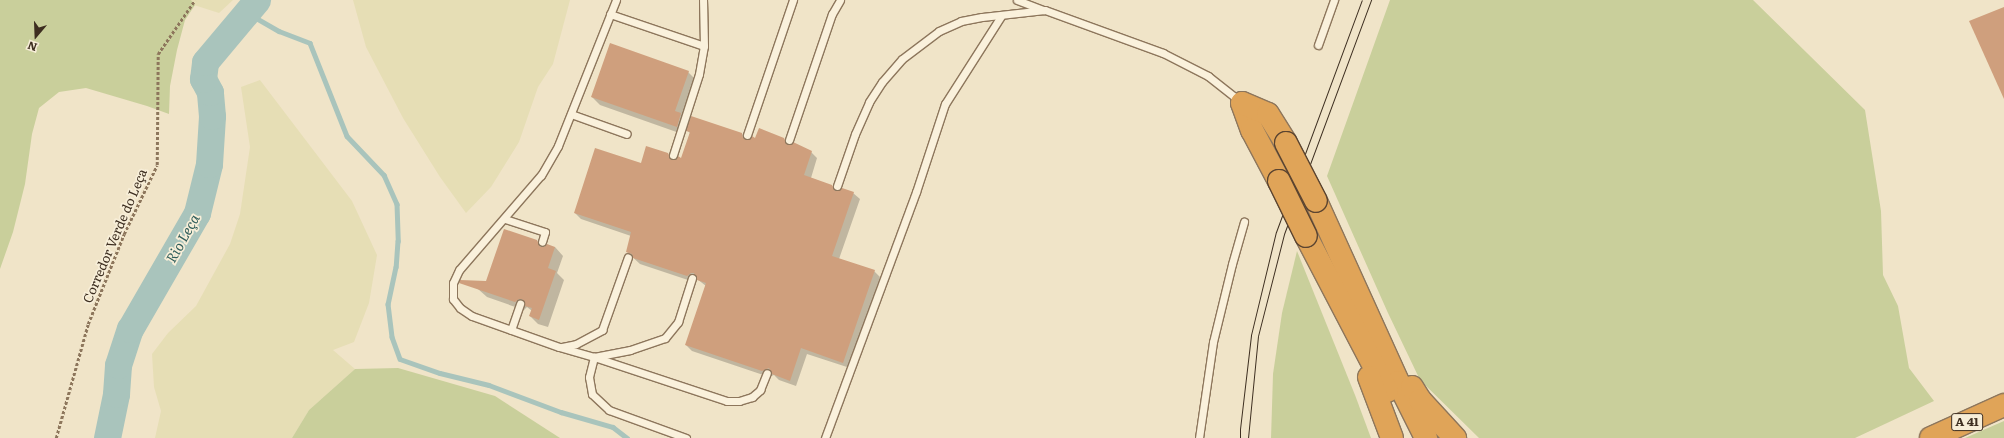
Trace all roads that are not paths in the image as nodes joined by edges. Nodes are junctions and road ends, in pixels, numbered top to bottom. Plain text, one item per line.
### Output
1 (616, 0) edge
2 (703, 0) edge
3 (793, 0) edge
4 (840, 0) edge
5 (1017, 0) edge
6 (1334, 0) edge
7 (1045, 10) junction
8 (610, 14) junction
9 (1001, 16) junction
10 (1318, 45) dead end
11 (704, 46) junction
12 (1242, 103) junction
13 (571, 114) junction
14 (627, 134) dead end
15 (747, 135) dead end
16 (789, 140) dead end
17 (673, 155) dead end
18 (837, 186) dead end
19 (504, 219) junction
20 (1244, 222) dead end
21 (542, 242) dead end
22 (628, 256) dead end
23 (692, 278) dead end
24 (520, 304) dead end
25 (511, 330) junction
26 (1369, 337) junction
27 (559, 347) junction
28 (594, 357) junction
29 (767, 373) dead end
30 (2004, 405) edge
31 (686, 438) edge
32 (825, 438) edge
33 (1199, 438) edge
34 (1392, 438) edge
35 (1411, 438) edge
36 (1426, 438) edge
37 (1455, 438) edge
38 (1931, 438) edge

1 - 8 lane
2 - 11 lane
3 - 15 lane
4 - 16 lane
5 - 7 lane
6 - 10 lane
7 - 9 lane
7 - 12 lane
8 - 11 lane
8 - 13 lane
9 - 18 lane
9 - 32 lane
11 - 17 lane
12 - 26 highway, bridge
12 - 26 highway, bridge
13 - 14 lane
13 - 19 lane
19 - 21 lane
19 - 25 lane
20 - 33 lane
22 - 27 lane
23 - 28 lane
24 - 25 lane
25 - 27 lane
26 - 34 highway
26 - 35 highway
26 - 36 highway
26 - 37 highway
27 - 28 lane
28 - 29 lane
28 - 31 lane
30 - 38 highway, A 41

